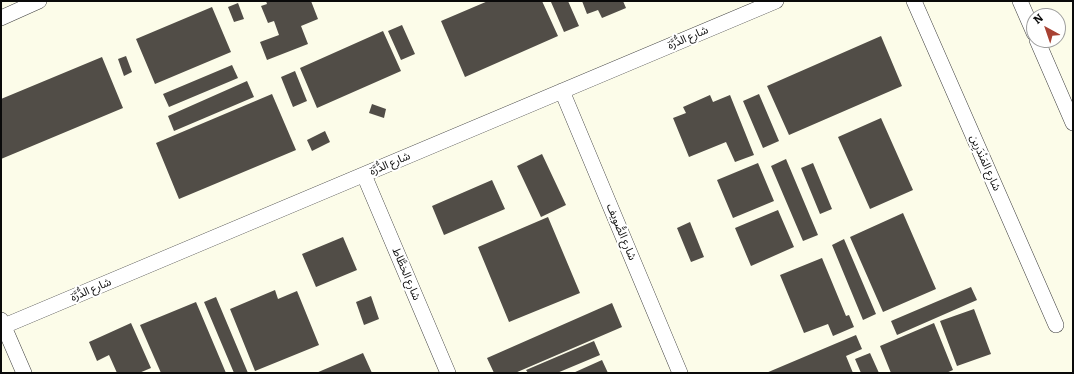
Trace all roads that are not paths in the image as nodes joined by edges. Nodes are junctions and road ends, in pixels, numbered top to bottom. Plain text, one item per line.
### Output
1 (39, 1) edge
2 (776, 1) edge
3 (914, 1) edge
4 (1020, 1) edge
5 (1026, 15) edge
6 (1, 18) edge
7 (1042, 48) edge
8 (562, 91) junction
9 (1067, 91) edge
10 (1073, 123) edge
11 (364, 174) junction
12 (2, 323) edge
13 (1056, 325) dead end
14 (24, 373) edge
15 (448, 373) edge
16 (680, 373) edge

1 - 6 street
2 - 8 street, شارع الدُّرَّة
3 - 13 street, شارع المَنْدَرِين
4 - 5 street
7 - 9 street
8 - 11 street, شارع الدُّرَّة
8 - 16 street, شارع الصُّويف
9 - 10 street
11 - 12 street, شارع الدُّرَّة
11 - 15 street, شارع الخطَّاط
12 - 14 street

